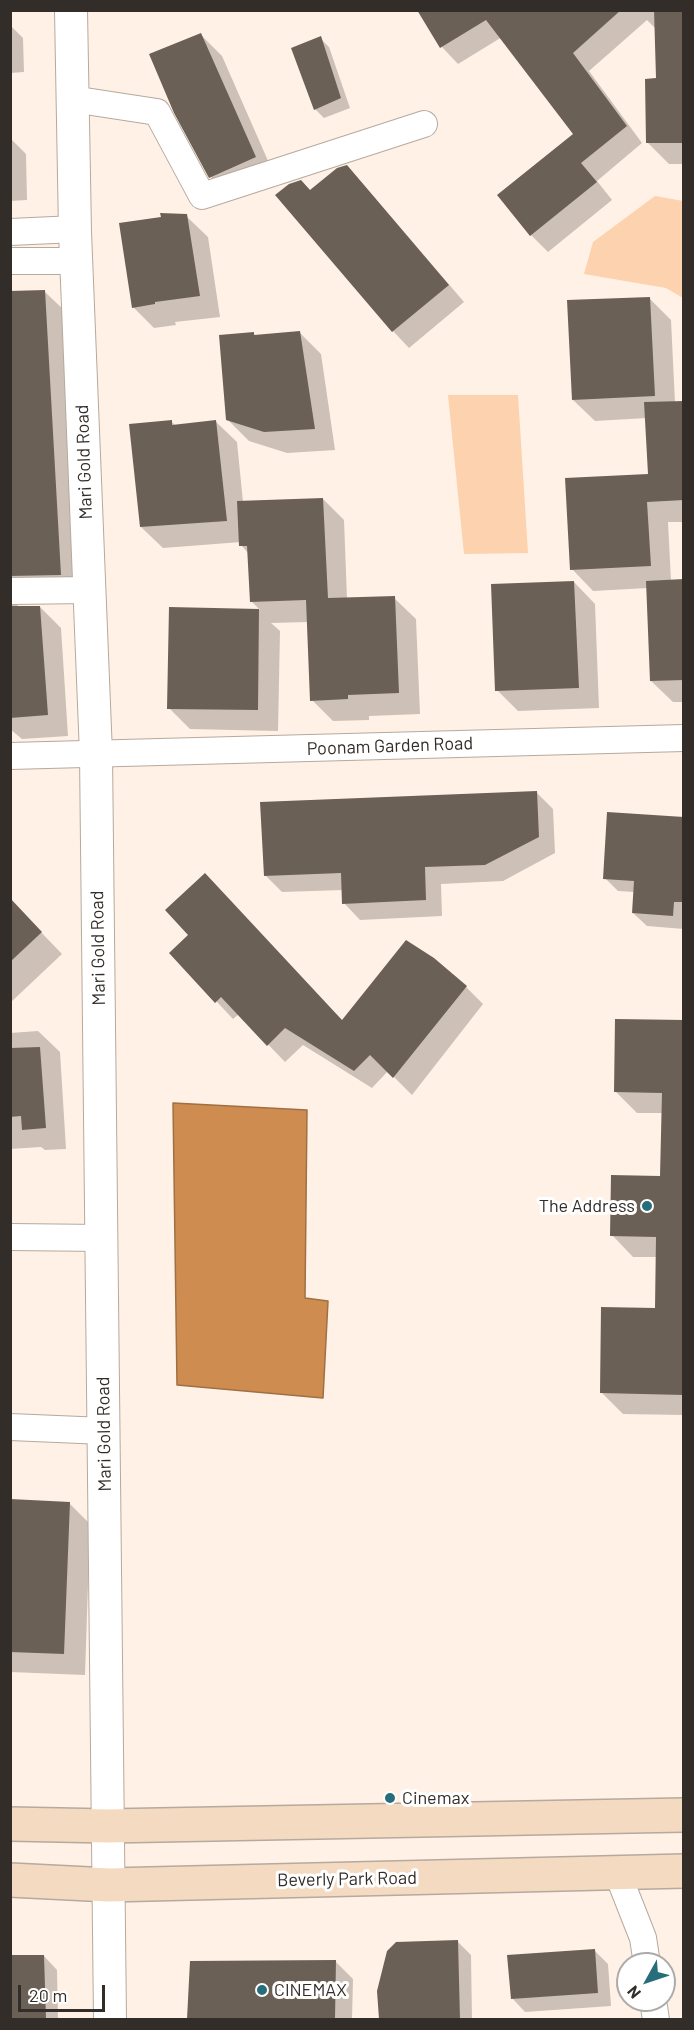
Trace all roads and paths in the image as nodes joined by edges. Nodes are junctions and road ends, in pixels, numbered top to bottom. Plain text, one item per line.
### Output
1 (71, 10) edge
2 (72, 99) junction
3 (424, 124) dead end
4 (76, 229) junction
5 (10, 232) edge
6 (10, 261) edge
7 (76, 261) junction
8 (89, 590) junction
9 (10, 591) edge
10 (684, 738) edge
11 (96, 754) junction
12 (10, 756) edge
13 (10, 1237) edge
14 (102, 1238) junction
15 (10, 1427) edge
16 (104, 1431) junction
17 (684, 1815) edge
18 (10, 1824) edge
19 (108, 1826) junction
20 (684, 1871) edge
21 (616, 1872) junction
22 (10, 1880) edge
23 (109, 1885) junction
24 (645, 1952) edge
25 (110, 2019) edge

1 - 2 street, Mari Gold Road
2 - 3 street
2 - 4 street, Mari Gold Road
4 - 5 street
4 - 7 street, Mari Gold Road
6 - 7 street
7 - 8 street, Mari Gold Road
8 - 9 street
8 - 11 street, Mari Gold Road
10 - 11 street, Poonam Garden Road
11 - 12 street, Poonam Garden Road
11 - 14 street, Mari Gold Road
13 - 14 street
14 - 16 street, Mari Gold Road
15 - 16 street
16 - 19 street, Mari Gold Road
17 - 19 main road
18 - 19 main road
19 - 23 street, Mari Gold Road
20 - 21 main road, Beverly Park Road
21 - 23 main road, Beverly Park Road
21 - 24 street
22 - 23 main road, Beverly Park Road
23 - 25 street, Mari Gold Road

